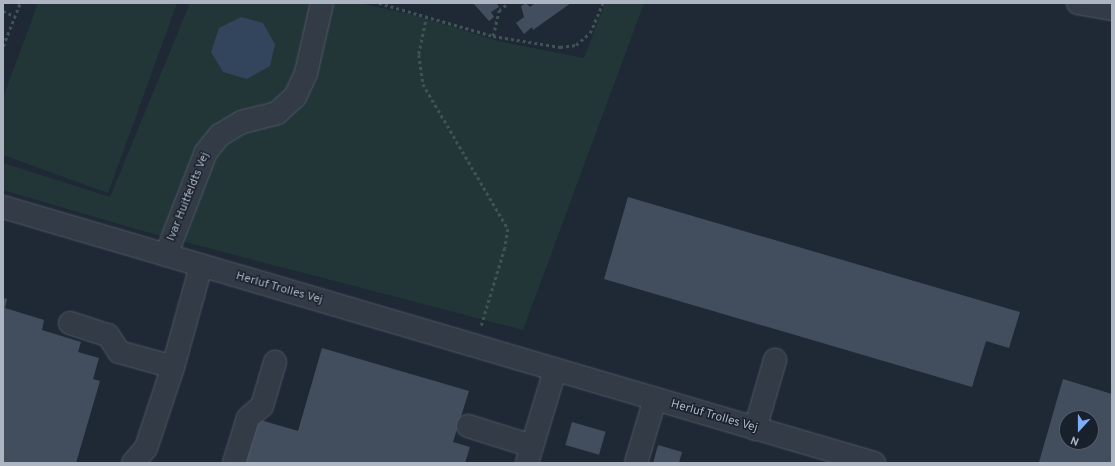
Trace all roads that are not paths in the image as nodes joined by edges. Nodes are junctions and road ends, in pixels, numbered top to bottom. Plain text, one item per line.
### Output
1 (322, 3) edge
2 (1078, 3) edge
3 (1112, 8) edge
4 (3, 207) edge
5 (166, 255) junction
6 (201, 266) junction
7 (70, 323) dead end
8 (775, 360) dead end
9 (275, 362) dead end
10 (173, 367) junction
11 (555, 370) junction
12 (655, 399) junction
13 (468, 426) dead end
14 (755, 429) junction
15 (529, 454) edge
16 (133, 463) edge
17 (234, 463) edge
18 (636, 463) edge
19 (874, 463) edge

1 - 5 street, Ivar Huitfeldts Vej
2 - 3 street
4 - 5 street, Herluf Trolles Vej
5 - 6 street, Herluf Trolles Vej
6 - 10 street
6 - 11 street, Herluf Trolles Vej
7 - 10 street
8 - 14 street
9 - 17 street
10 - 16 street
11 - 12 street, Herluf Trolles Vej
11 - 15 street
12 - 14 street, Herluf Trolles Vej
12 - 18 street
13 - 15 street
14 - 19 street, Herluf Trolles Vej

